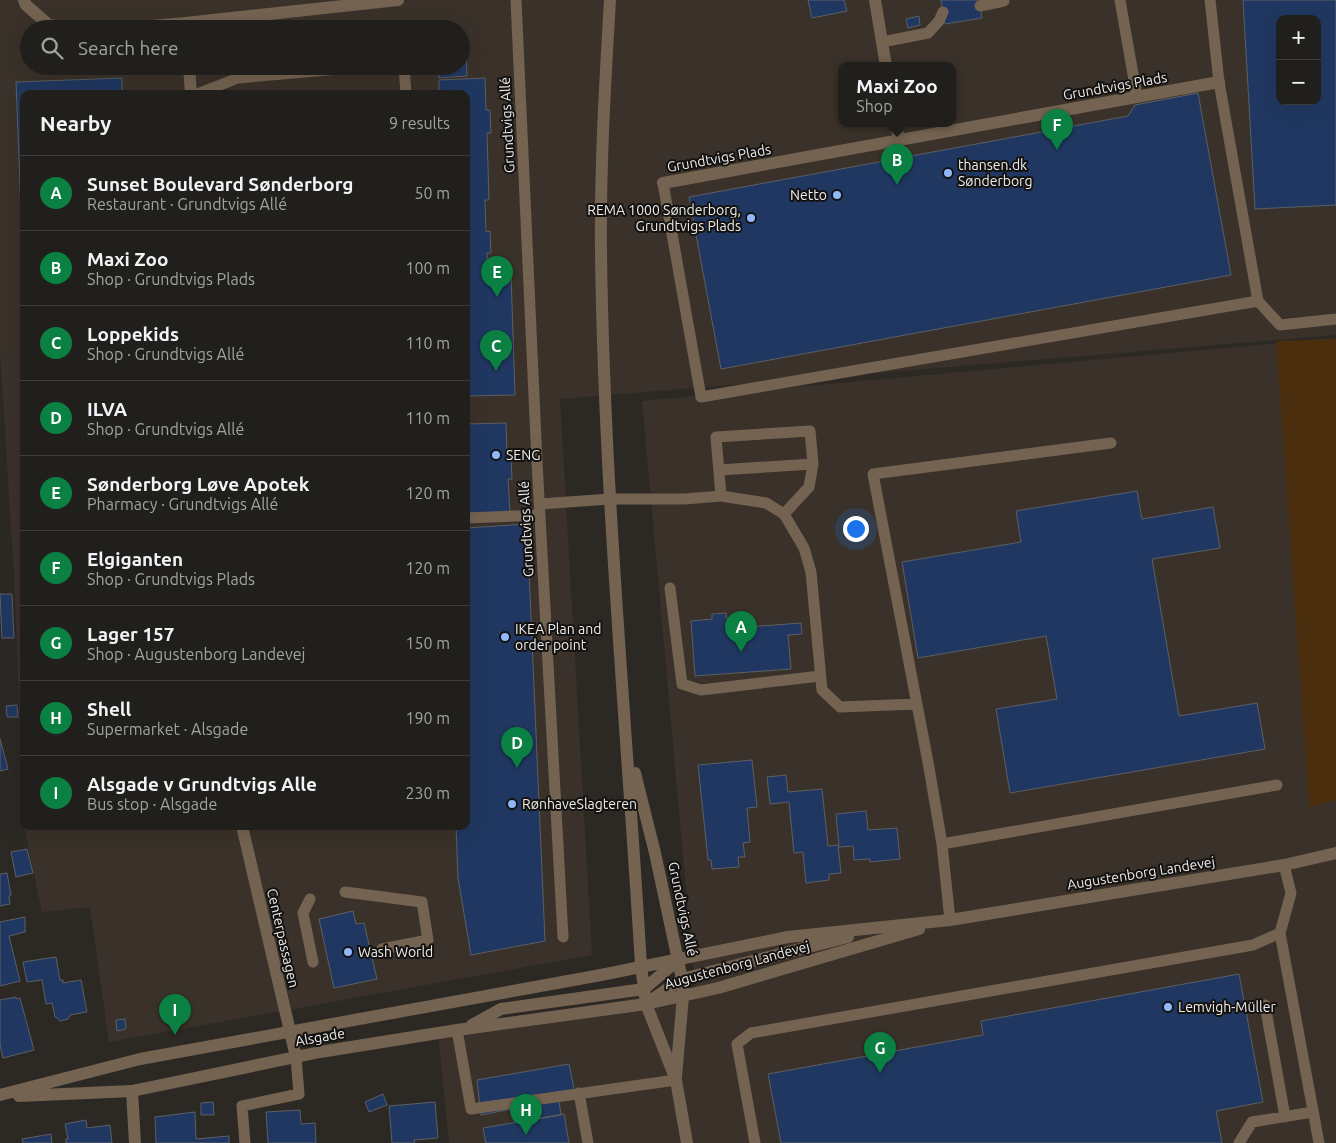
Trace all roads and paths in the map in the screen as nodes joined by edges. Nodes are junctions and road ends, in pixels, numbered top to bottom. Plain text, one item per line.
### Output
1 (24, 0) edge
2 (398, 0) edge
3 (516, 0) edge
4 (610, 0) edge
5 (875, 0) edge
6 (1120, 0) edge
7 (1210, 0) edge
8 (1004, 1) edge
9 (348, 2) edge
10 (980, 6) dead end
11 (943, 12) dead end
12 (43, 20) edge
13 (226, 20) edge
14 (882, 42) junction
15 (885, 62) edge
16 (190, 75) edge
17 (272, 75) edge
18 (405, 75) edge
19 (1219, 82) junction
20 (191, 90) edge
21 (207, 90) edge
22 (406, 90) edge
23 (1137, 97) junction
24 (897, 127) edge
25 (899, 140) junction
26 (663, 183) joint
27 (1258, 301) junction
28 (1336, 319) edge
29 (1111, 443) dead end
30 (813, 464) junction
31 (719, 470) junction
32 (720, 496) junction
33 (610, 499) junction
34 (540, 510) junction
35 (784, 514) junction
36 (470, 518) edge
37 (670, 588) dead end
38 (820, 676) junction
39 (917, 704) junction
40 (628, 746) junction
41 (1277, 785) dead end
42 (243, 830) edge
43 (942, 844) junction
44 (1336, 853) edge
45 (1284, 865) junction
46 (344, 892) dead end
47 (310, 899) dead end
48 (950, 920) junction
49 (885, 927) junction
50 (1280, 933) junction
51 (564, 937) dead end
52 (382, 950) dead end
53 (678, 960) junction
54 (313, 962) dead end
55 (640, 966) junction
56 (682, 978) junction
57 (644, 989) junction
58 (683, 996) junction
59 (646, 1004) junction
60 (1264, 1005) dead end
61 (460, 1030) junction
62 (290, 1032) junction
63 (296, 1057) junction
64 (676, 1080) junction
65 (132, 1091) junction
66 (579, 1093) junction
67 (0, 1096) edge
68 (1313, 1112) junction
69 (1285, 1117) junction
70 (135, 1143) edge
71 (245, 1143) edge
72 (588, 1143) edge
73 (687, 1143) edge
74 (755, 1143) edge
75 (1239, 1143) edge
76 (1319, 1143) edge

1 - 12 street
2 - 9 street
3 - 34 lane, Grundtvigs Allé
4 - 33 street, Grundtvigs Allé
5 - 14 street
6 - 23 lane
7 - 19 lane
8 - 10 lane
9 - 13 street
11 - 14 lane
14 - 15 street
16 - 20 street
17 - 21 lane
18 - 22 lane
19 - 23 street, Grundtvigs Plads
19 - 27 lane
23 - 25 street, Grundtvigs Plads
24 - 25 street
25 - 26 street, Grundtvigs Plads
26 - 27 lane
27 - 28 lane
29 - 39 lane
30 - 31 lane
30 - 31 lane
30 - 35 lane
31 - 32 lane
32 - 33 lane
32 - 35 lane
33 - 34 lane
33 - 40 street, Grundtvigs Allé
34 - 36 lane
34 - 51 lane, Grundtvigs Allé
35 - 38 lane
37 - 38 lane
38 - 39 lane
39 - 43 lane
40 - 53 street, Grundtvigs Allé
40 - 55 street, Grundtvigs Allé
41 - 43 lane
42 - 62 street, Centerpassagen
43 - 48 lane
44 - 45 street, Augustenborg Landevej
45 - 48 street, Augustenborg Landevej
45 - 50 lane
46 - 52 lane
47 - 54 lane
48 - 49 street, Augustenborg Landevej
48 - 58 street, Augustenborg Landevej
49 - 53 street, Augustenborg Landevej
49 - 56 street
50 - 68 lane
50 - 74 lane
53 - 55 street, Augustenborg Landevej
53 - 56 street, Grundtvigs Allé
53 - 57 street
55 - 57 street, Grundtvigs Allé
55 - 62 street, Alsgade
56 - 58 street, Grundtvigs Allé
56 - 59 street
57 - 59 street, Grundtvigs Allé
57 - 61 street
58 - 59 street, Augustenborg Landevej
58 - 64 street, Grundtvigs Allé
59 - 61 street, Alsgade
59 - 64 street, Grundtvigs Allé
60 - 69 lane
61 - 63 street, Alsgade
61 - 66 lane
62 - 63 street, Centerpassagen
62 - 67 street, Alsgade
63 - 65 street, Alsgade
63 - 71 lane
64 - 66 lane
64 - 73 street, Grundtvigs Allé
65 - 67 street, Alsgade
65 - 70 street
66 - 72 lane
68 - 69 lane
68 - 76 lane
69 - 75 lane

